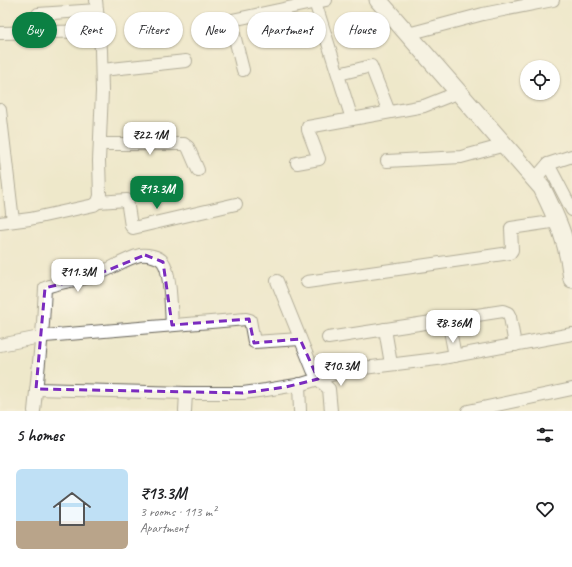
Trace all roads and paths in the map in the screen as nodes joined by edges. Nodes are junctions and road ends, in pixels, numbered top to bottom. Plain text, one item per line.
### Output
1 (378, 0) edge
2 (554, 0) edge
3 (320, 1) edge
4 (96, 5) edge
5 (51, 12) edge
6 (65, 31) edge
7 (415, 32) junction
8 (0, 33) edge
9 (104, 48) edge
10 (186, 61) dead end
11 (109, 70) junction
12 (243, 70) dead end
13 (339, 74) junction
14 (459, 92) junction
15 (0, 110) edge
16 (390, 112) junction
17 (352, 119) junction
18 (100, 144) junction
19 (505, 145) junction
20 (572, 156) edge
21 (387, 161) dead end
22 (297, 163) dead end
23 (198, 170) dead end
24 (541, 172) junction
25 (98, 202) junction
26 (236, 204) dead end
27 (572, 210) edge
28 (558, 221) junction
29 (13, 222) junction
30 (0, 223) edge
31 (572, 279) edge
32 (277, 281) dead end
33 (307, 282) dead end
34 (448, 320) junction
35 (172, 325) junction
36 (385, 329) junction
37 (572, 334) edge
38 (42, 337) junction
39 (328, 338) dead end
40 (300, 339) junction
41 (0, 345) edge
42 (515, 345) junction
43 (455, 356) junction
44 (391, 364) junction
45 (320, 378) junction
46 (299, 384) junction
47 (36, 389) junction
48 (572, 389) edge
49 (186, 393) junction
50 (34, 411) edge
51 (186, 411) edge
52 (300, 411) edge
53 (331, 411) edge
54 (468, 411) edge

1 - 7 street
2 - 7 street
3 - 12 street
3 - 13 street
4 - 5 street
6 - 8 street
7 - 14 street
9 - 11 street
10 - 11 street
11 - 18 street
13 - 16 street
13 - 17 street
14 - 16 street
14 - 19 street
15 - 29 street
16 - 17 street
17 - 22 street
18 - 23 street
18 - 25 street
19 - 21 street
19 - 24 street
20 - 24 street
24 - 27 street
24 - 28 street
25 - 26 street
25 - 29 street
28 - 31 street
28 - 33 street
29 - 30 street
32 - 40 street
34 - 36 street
34 - 42 street
34 - 43 street
35 - 38 street
35 - 38 street
35 - 40 street
36 - 39 street
36 - 44 street
37 - 42 street
38 - 41 street
38 - 47 street
40 - 45 street
42 - 43 street
43 - 44 street
44 - 45 street
45 - 46 street
45 - 53 street
46 - 49 street
46 - 52 street
47 - 49 street
47 - 50 street
48 - 54 street
49 - 51 street

